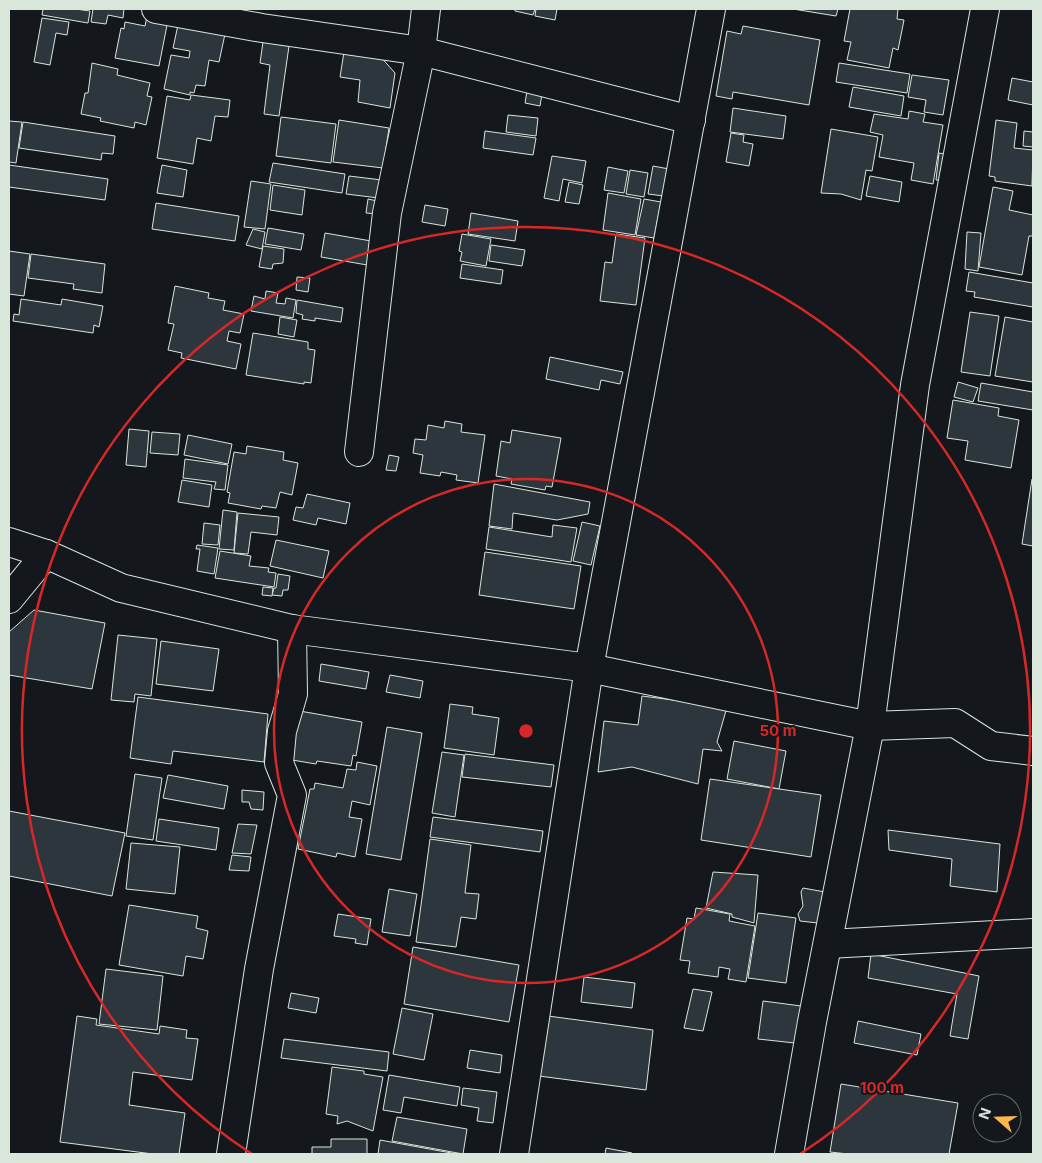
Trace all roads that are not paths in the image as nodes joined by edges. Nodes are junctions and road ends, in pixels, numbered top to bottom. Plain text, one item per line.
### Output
1 (156, 9) edge
2 (426, 9) edge
3 (711, 9) edge
4 (985, 9) edge
5 (261, 18) edge
6 (421, 51) junction
7 (691, 120) junction
8 (359, 452) dead end
9 (9, 542) edge
10 (46, 554) junction
11 (9, 599) edge
12 (292, 629) junction
13 (590, 668) junction
14 (870, 726) junction
15 (1033, 751) edge
16 (1033, 933) edge
17 (828, 944) junction
18 (232, 1154) edge
19 (514, 1154) edge
20 (789, 1154) edge

1 - 5 street
2 - 6 street
3 - 7 street
4 - 14 street
5 - 6 street
6 - 7 street
6 - 8 street
7 - 13 street
9 - 10 street
10 - 11 street
10 - 12 street
12 - 13 street
12 - 18 street
13 - 14 street
13 - 19 street
14 - 15 street
14 - 17 street
16 - 17 street
17 - 20 street

